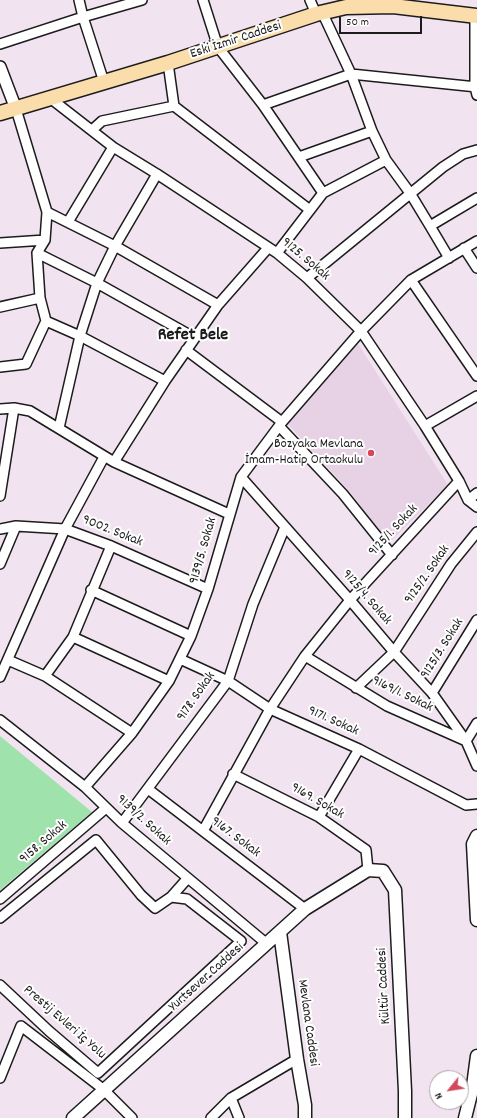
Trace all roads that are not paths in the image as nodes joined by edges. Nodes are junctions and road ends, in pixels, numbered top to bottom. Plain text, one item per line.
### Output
1 (79, 0) edge
2 (142, 0) edge
3 (203, 0) edge
4 (310, 0) edge
5 (392, 3) edge
6 (345, 4) edge
7 (423, 5) edge
8 (319, 13) junction
9 (476, 16) edge
10 (83, 17) junction
11 (0, 44) edge
12 (218, 47) junction
13 (168, 63) junction
14 (0, 67) edge
15 (351, 74) junction
16 (104, 82) junction
17 (476, 90) edge
18 (50, 98) junction
19 (263, 105) junction
20 (174, 106) junction
21 (16, 109) junction
22 (0, 113) edge
23 (92, 130) junction
24 (372, 131) junction
25 (113, 147) junction
26 (477, 150) edge
27 (299, 157) junction
28 (386, 160) junction
29 (157, 174) junction
30 (323, 193) junction
31 (410, 193) junction
32 (477, 198) edge
33 (310, 210) junction
34 (46, 212) junction
35 (68, 222) junction
36 (430, 226) junction
37 (45, 240) junction
38 (477, 241) edge
39 (0, 243) edge
40 (115, 246) junction
41 (268, 248) junction
42 (464, 248) junction
43 (37, 253) junction
44 (277, 253) junction
45 (449, 258) junction
46 (477, 268) edge
47 (307, 278) junction
48 (411, 280) junction
49 (97, 283) junction
50 (40, 298) junction
51 (218, 305) junction
52 (0, 307) edge
53 (46, 321) junction
54 (362, 331) junction
55 (80, 336) junction
56 (195, 338) junction
57 (186, 350) junction
58 (0, 367) edge
59 (477, 376) edge
60 (165, 381) junction
61 (477, 396) edge
62 (14, 408) junction
63 (0, 409) edge
64 (281, 424) junction
65 (424, 426) junction
66 (59, 428) junction
67 (104, 457) junction
68 (114, 462) junction
69 (241, 477) junction
70 (459, 481) junction
71 (477, 494) edge
72 (0, 496) edge
73 (468, 500) junction
74 (477, 507) edge
75 (229, 514) junction
76 (16, 526) junction
77 (285, 527) junction
78 (65, 528) junction
79 (0, 529) edge
80 (477, 532) edge
81 (110, 546) junction
82 (392, 555) junction
83 (0, 564) edge
84 (208, 589) junction
85 (91, 590) junction
86 (350, 600) junction
87 (477, 620) edge
88 (192, 636) junction
89 (73, 637) junction
90 (394, 652) junction
91 (305, 656) junction
92 (180, 659) junction
93 (8, 660) junction
94 (45, 676) junction
95 (0, 677) edge
96 (169, 681) junction
97 (228, 681) junction
98 (356, 688) junction
99 (432, 692) junction
100 (270, 709) junction
101 (0, 720) edge
102 (477, 723) edge
103 (132, 733) junction
104 (466, 741) junction
105 (359, 749) junction
106 (477, 766) edge
107 (234, 774) junction
108 (85, 787) junction
109 (148, 789) junction
110 (477, 804) edge
111 (106, 808) junction
112 (319, 817) junction
113 (122, 823) junction
114 (203, 831) junction
115 (477, 836) edge
116 (368, 870) junction
117 (187, 879) junction
118 (476, 892) edge
119 (170, 897) junction
120 (0, 899) edge
121 (305, 909) junction
122 (0, 918) edge
123 (477, 920) edge
124 (280, 932) junction
125 (267, 944) junction
126 (0, 985) edge
127 (477, 1056) edge
128 (297, 1059) junction
129 (0, 1078) edge
130 (103, 1089) junction
131 (231, 1098) junction
132 (73, 1118) edge
133 (132, 1118) edge
134 (211, 1118) edge
135 (239, 1118) edge
136 (305, 1118) edge
137 (405, 1118) edge
138 (465, 1118) edge

1 - 10 street
2 - 10 street
3 - 12 street
4 - 8 street
5 - 6 main road, Eski İzmir Caddesi
5 - 7 main road, Eski İzmir Caddesi
6 - 8 main road, Eski İzmir Caddesi
7 - 9 main road, Eski İzmir Caddesi
8 - 12 main road, Eski İzmir Caddesi
8 - 15 street
9 - 17 street
10 - 11 street
10 - 16 street
12 - 13 main road, Eski İzmir Caddesi
12 - 19 street
13 - 16 main road, Eski İzmir Caddesi
13 - 20 street
14 - 21 street
15 - 17 street
15 - 19 street
15 - 24 street
16 - 18 main road, Eski İzmir Caddesi
18 - 21 main road, Eski İzmir Caddesi
18 - 23 street, 9125. Sokak
19 - 27 street
20 - 23 street
20 - 33 street
21 - 22 main road, Eski İzmir Caddesi
21 - 34 street
23 - 25 street, 9125. Sokak
24 - 27 street
24 - 28 street
25 - 29 street, 9125. Sokak
25 - 35 street
26 - 31 street
27 - 30 street
28 - 30 street
28 - 31 street
29 - 40 street
29 - 41 street, 9125. Sokak
30 - 33 street
31 - 36 street
31 - 47 street
32 - 36 street
33 - 44 street
34 - 35 street
34 - 37 street
35 - 40 street
36 - 45 street
37 - 39 street
37 - 43 street
38 - 42 street, 9139/5. Sokak
40 - 49 street
40 - 51 street
41 - 44 street, 9125. Sokak
41 - 51 street
42 - 45 street, 9139/5. Sokak
42 - 46 street
43 - 49 street
43 - 50 street
44 - 47 street, 9125. Sokak
45 - 48 street, 9139/5. Sokak
47 - 54 street, 9125. Sokak
48 - 54 street, 9139/5. Sokak
48 - 59 street
49 - 55 street
49 - 56 street
50 - 52 street
50 - 53 street
51 - 56 street
53 - 55 street
53 - 58 street
54 - 64 street, 9139/5. Sokak
54 - 65 street, 9125. Sokak
55 - 60 street
55 - 66 street
56 - 57 street
57 - 60 street
57 - 64 street
60 - 68 street
61 - 65 street
62 - 63 street
62 - 66 street
62 - 72 street
64 - 69 street, 9139/5. Sokak
64 - 82 street
65 - 70 street, 9125. Sokak
66 - 67 street
67 - 68 street
67 - 78 street
68 - 75 street
69 - 75 street, 9139/5. Sokak
69 - 77 street, 9125/4. Sokak
70 - 73 street, 9125. Sokak
70 - 82 street, 9125/1. Sokak
71 - 73 street
73 - 74 street, 9125. Sokak
75 - 84 street, 9139/5. Sokak
76 - 78 street, 9002. Sokak
76 - 79 street, 9002. Sokak
76 - 83 street
77 - 86 street, 9125/4. Sokak
77 - 97 street, 9178. Sokak
78 - 81 street, 9002. Sokak
78 - 93 street
80 - 90 street, 9125/2. Sokak
81 - 84 street, 9002. Sokak
81 - 85 street
82 - 86 street, 9125/1. Sokak
84 - 88 street, 9139/5. Sokak
85 - 88 street
85 - 89 street
86 - 90 street, 9125/4. Sokak
86 - 91 street
87 - 99 street, 9125/3. Sokak
88 - 92 street, 9139/5. Sokak
89 - 94 street
89 - 96 street
90 - 98 street, 9125/2. Sokak
90 - 99 street, 9125/4. Sokak
91 - 98 street, 9169/1. Sokak
91 - 100 street
92 - 96 street, 9139/5. Sokak
92 - 97 street, 9171. Sokak
93 - 94 street
93 - 95 street
94 - 103 street
96 - 103 street, 9139/5. Sokak
97 - 100 street, 9171. Sokak
97 - 109 street, 9178. Sokak
98 - 104 street, 9169/1. Sokak
99 - 104 street, 9125/4. Sokak
100 - 105 street, 9171. Sokak
100 - 107 street
101 - 108 street, 9139/2. Sokak
102 - 104 street
103 - 108 street, 9139/5. Sokak
104 - 106 street
105 - 110 street, 9171. Sokak
105 - 112 street
107 - 112 street, 9169. Sokak
107 - 114 street
108 - 111 street, 9139/2. Sokak
109 - 113 street, 9178. Sokak
109 - 114 street, 9167. Sokak
111 - 113 street, 9139/2. Sokak
111 - 120 street, 9158. Sokak
112 - 116 street, 9169. Sokak
113 - 117 street, 9139/2. Sokak
114 - 121 street, 9167. Sokak
115 - 118 main road
116 - 121 main road, Yurtsever Caddesi
116 - 137 main road, Kültür Caddesi
117 - 119 street
117 - 125 street, 9139/2. Sokak
118 - 123 main road
119 - 122 street
119 - 126 street, Prestij Evleri İç Yolu
121 - 124 main road, Yurtsever Caddesi
124 - 125 main road, Yurtsever Caddesi
124 - 128 main road, Mevlana Caddesi
125 - 130 main road, Yurtsever Caddesi
127 - 138 main road
128 - 131 street
128 - 136 main road, Mevlana Caddesi
129 - 130 street
130 - 132 main road, Yurtsever Caddesi
130 - 133 street
131 - 134 street
131 - 135 street

